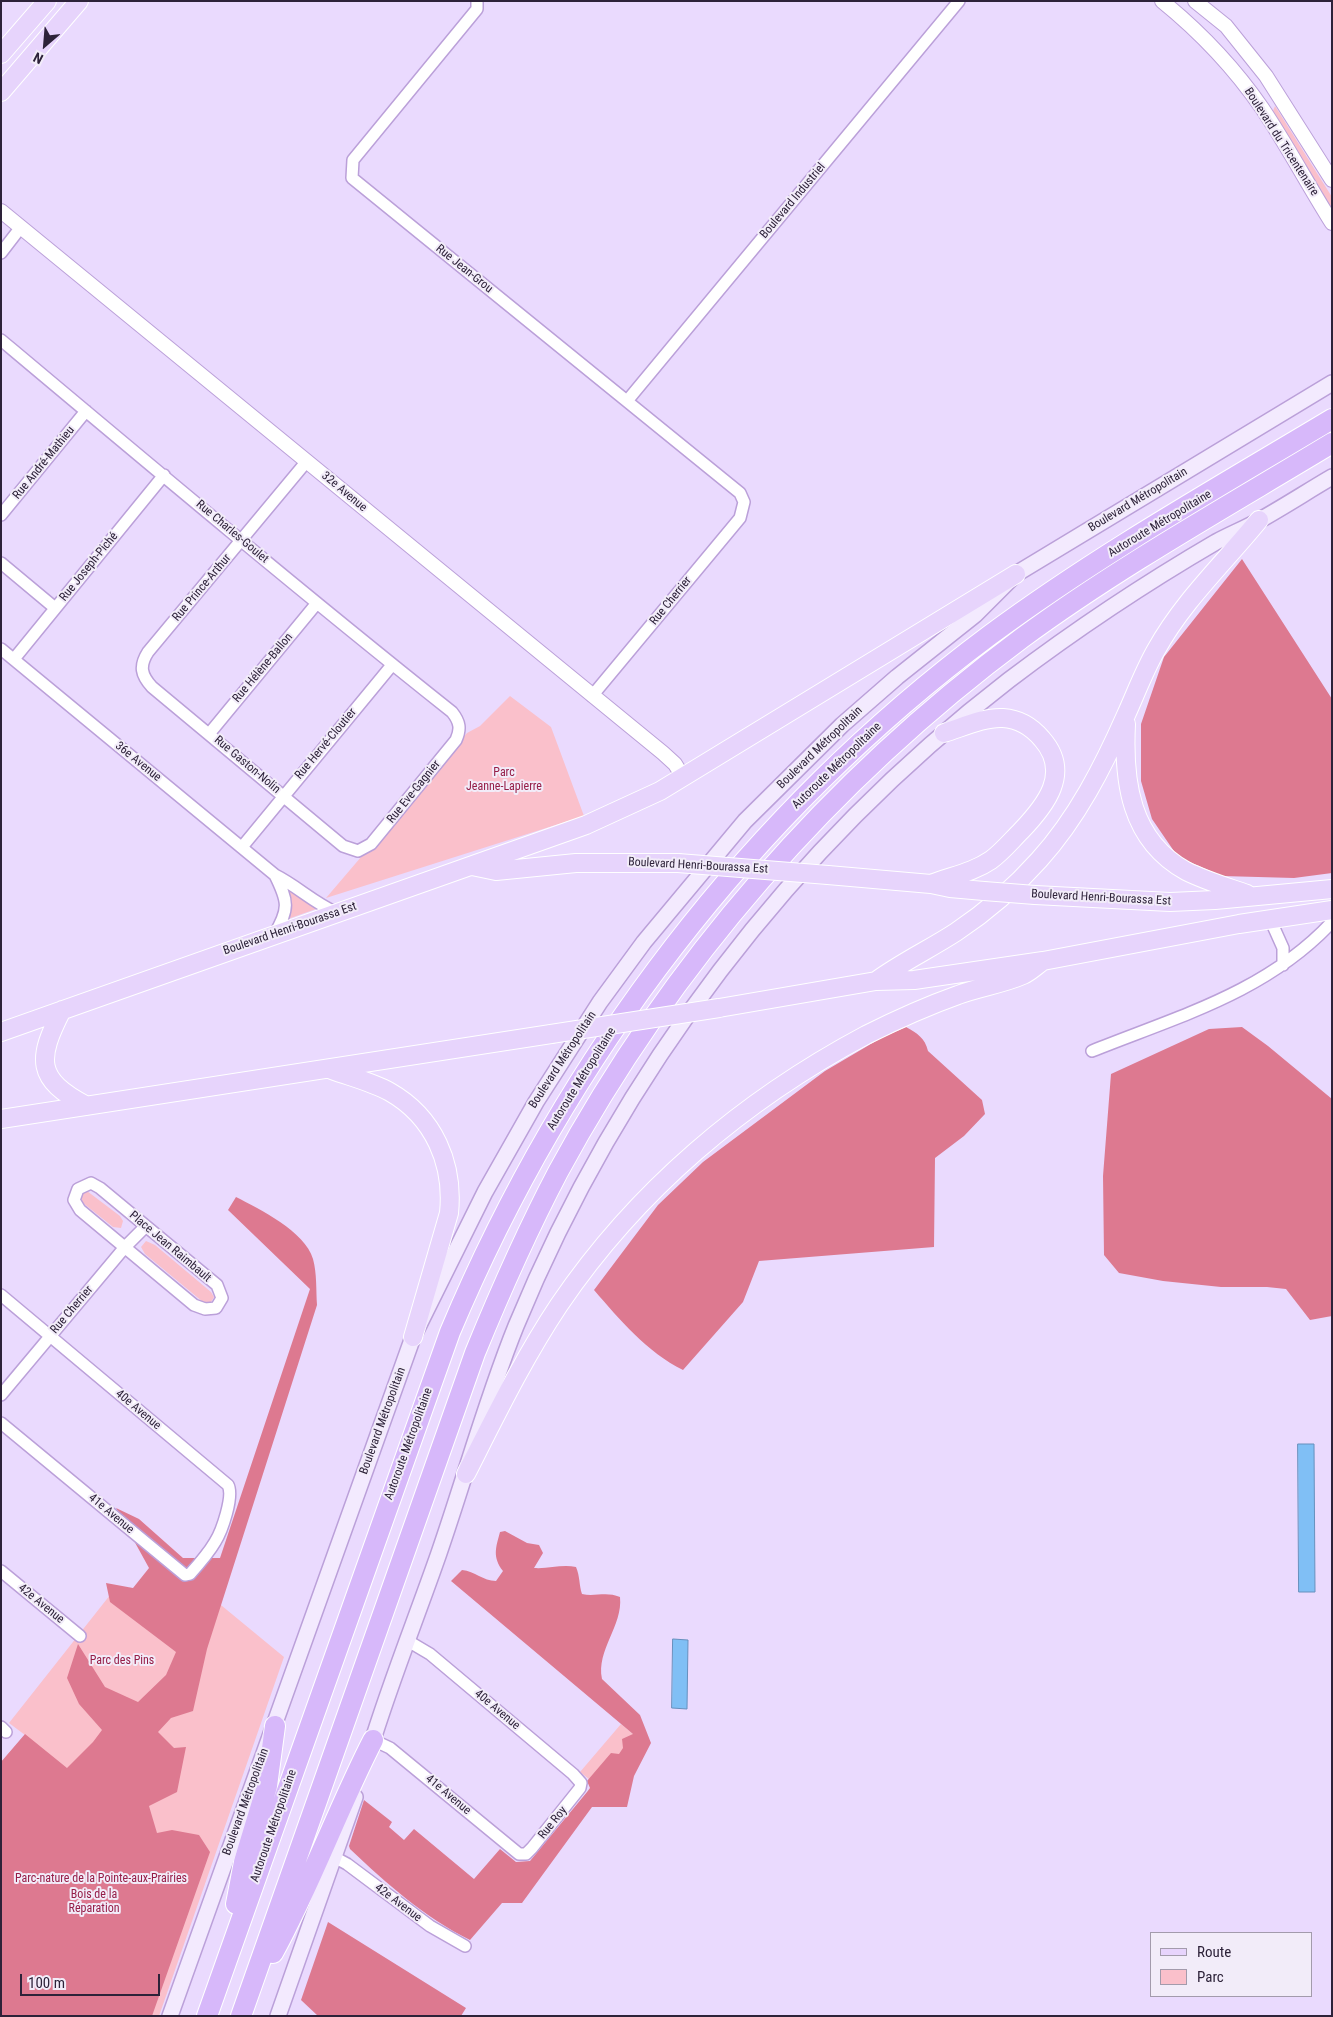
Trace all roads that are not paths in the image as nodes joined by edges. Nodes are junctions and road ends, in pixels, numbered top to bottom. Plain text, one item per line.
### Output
1 (46, 1) edge
2 (79, 1) edge
3 (476, 1) edge
4 (959, 1) edge
5 (1162, 1) edge
6 (1195, 1) edge
7 (1, 54) edge
8 (3, 87) edge
9 (1280, 96) junction
10 (1261, 108) junction
11 (1332, 180) edge
12 (1, 211) edge
13 (1332, 223) edge
14 (22, 227) junction
15 (1, 253) edge
16 (4, 347) edge
17 (1332, 383) edge
18 (627, 401) junction
19 (86, 411) junction
20 (1332, 419) edge
21 (1332, 443) edge
22 (307, 461) junction
23 (164, 475) junction
24 (1332, 477) edge
25 (744, 502) joint
26 (1, 515) edge
27 (1259, 520) junction
28 (242, 541) junction
29 (1, 562) edge
30 (1016, 574) junction
31 (317, 603) junction
32 (55, 608) junction
33 (1, 649) edge
34 (14, 659) junction
35 (392, 664) junction
36 (141, 671) joint
37 (592, 696) junction
38 (1126, 715) junction
39 (460, 725) joint
40 (944, 733) junction
41 (209, 734) junction
42 (683, 777) junction
43 (284, 796) junction
44 (242, 847) junction
45 (358, 851) joint
46 (472, 866) junction
47 (275, 874) junction
48 (931, 884) junction
49 (1332, 889) edge
50 (1290, 893) junction
51 (1252, 895) junction
52 (1332, 910) edge
53 (337, 913) junction
54 (1270, 919) junction
55 (1332, 922) edge
56 (274, 935) junction
57 (1043, 961) junction
58 (1283, 965) junction
59 (876, 981) junction
60 (62, 1010) junction
61 (1, 1032) edge
62 (1092, 1051) dead end
63 (329, 1069) junction
64 (87, 1106) junction
65 (1, 1119) edge
66 (145, 1227) junction
67 (125, 1247) junction
68 (1, 1295) edge
69 (50, 1337) junction
70 (413, 1337) junction
71 (1, 1395) edge
72 (1, 1423) edge
73 (466, 1474) junction
74 (215, 1543) joint
75 (1, 1572) edge
76 (80, 1636) dead end
77 (408, 1641) junction
78 (275, 1726) junction
79 (373, 1740) junction
80 (581, 1785) joint
81 (520, 1855) joint
82 (334, 1857) junction
83 (465, 1946) dead end
84 (226, 1962) junction
85 (243, 2010) edge
86 (170, 2016) edge
87 (207, 2016) edge
88 (278, 2016) edge

1 - 7 main road
2 - 8 main road
3 - 18 street, Rue Jean-Grou
4 - 18 street, Boulevard Industriel
5 - 10 street, Boulevard du Tricentenaire
6 - 9 street, Boulevard du Tricentenaire
9 - 10 street
9 - 11 street, Boulevard du Tricentenaire
10 - 13 street, Boulevard du Tricentenaire
12 - 14 street, 32e Avenue
14 - 15 street
14 - 22 street, 32e Avenue
16 - 19 street, Rue Charles-Goulet
17 - 30 main road, Boulevard Métropolitain
18 - 25 street, Rue Jean-Grou
19 - 23 street, Rue Charles-Goulet
19 - 26 street, Rue André-Mathieu
20 - 84 highway, Autoroute Métropolitaine
21 - 85 highway, Autoroute Métropolitaine
22 - 28 street, Rue Prince-Arthur
22 - 37 street, 32e Avenue
23 - 28 street, Rue Charles-Goulet
23 - 32 street, Rue Joseph-Piché
24 - 27 main road
25 - 37 street, Rue Cherrier
27 - 38 main road
27 - 40 main road
28 - 31 street, Rue Charles-Goulet
28 - 36 street, Rue Prince-Arthur
29 - 32 street
30 - 42 main road
30 - 70 main road, Boulevard Métropolitain
31 - 35 street, Rue Charles-Goulet
31 - 41 street, Rue Hélène-Ballon
32 - 34 street, Rue Joseph-Piché
33 - 34 street, 36e Avenue
34 - 44 street, 36e Avenue
35 - 39 street, Rue Charles-Goulet
35 - 43 street, Rue Hervé-Cloutier
36 - 41 street, Rue Gaston-Nolin
37 - 42 street, 32e Avenue
38 - 51 main road
38 - 59 main road
39 - 45 street, Rue Eve-Gagnier
40 - 48 main road
40 - 73 main road
41 - 43 street, Rue Gaston-Nolin
42 - 46 main road
43 - 44 street, Rue Hervé-Cloutier
43 - 45 street, Rue Gaston-Nolin
44 - 47 street, 36e Avenue
46 - 48 main road, Boulevard Henri-Bourassa Est, bridge
46 - 53 main road, Boulevard Henri-Bourassa Est
47 - 53 street, 36e Avenue
47 - 56 street, 36e Avenue
48 - 51 main road, Boulevard Henri-Bourassa Est, bridge
49 - 50 main road, Boulevard Henri-Bourassa Est
50 - 51 main road, Boulevard Henri-Bourassa Est
50 - 54 main road
52 - 54 main road
53 - 56 main road, Boulevard Henri-Bourassa Est
54 - 57 main road
54 - 58 street
55 - 58 street
56 - 60 main road, Boulevard Henri-Bourassa Est
57 - 59 main road
57 - 73 main road
58 - 62 street
59 - 63 main road, bridge
60 - 61 main road, Boulevard Henri-Bourassa Est
60 - 64 main road
63 - 64 main road
63 - 70 main road
64 - 65 main road
66 - 67 street, Rue Cherrier
66 - 67 street, Place Jean Raimbault
66 - 67 street, Place Jean Raimbault
67 - 69 street, Rue Cherrier
68 - 69 street, 40e Avenue
69 - 71 street, Rue Cherrier
69 - 74 street, 40e Avenue
70 - 78 main road, Boulevard Métropolitain
72 - 74 street, 41e Avenue
73 - 77 main road
75 - 76 street, 42e Avenue
77 - 79 main road
77 - 80 street, 40e Avenue
78 - 84 highway
78 - 86 main road, Boulevard Métropolitain
79 - 81 street, 41e Avenue
79 - 82 main road
79 - 85 highway
80 - 81 street, Rue Roy
82 - 83 street, 42e Avenue
82 - 88 main road
84 - 87 highway, Autoroute Métropolitaine

